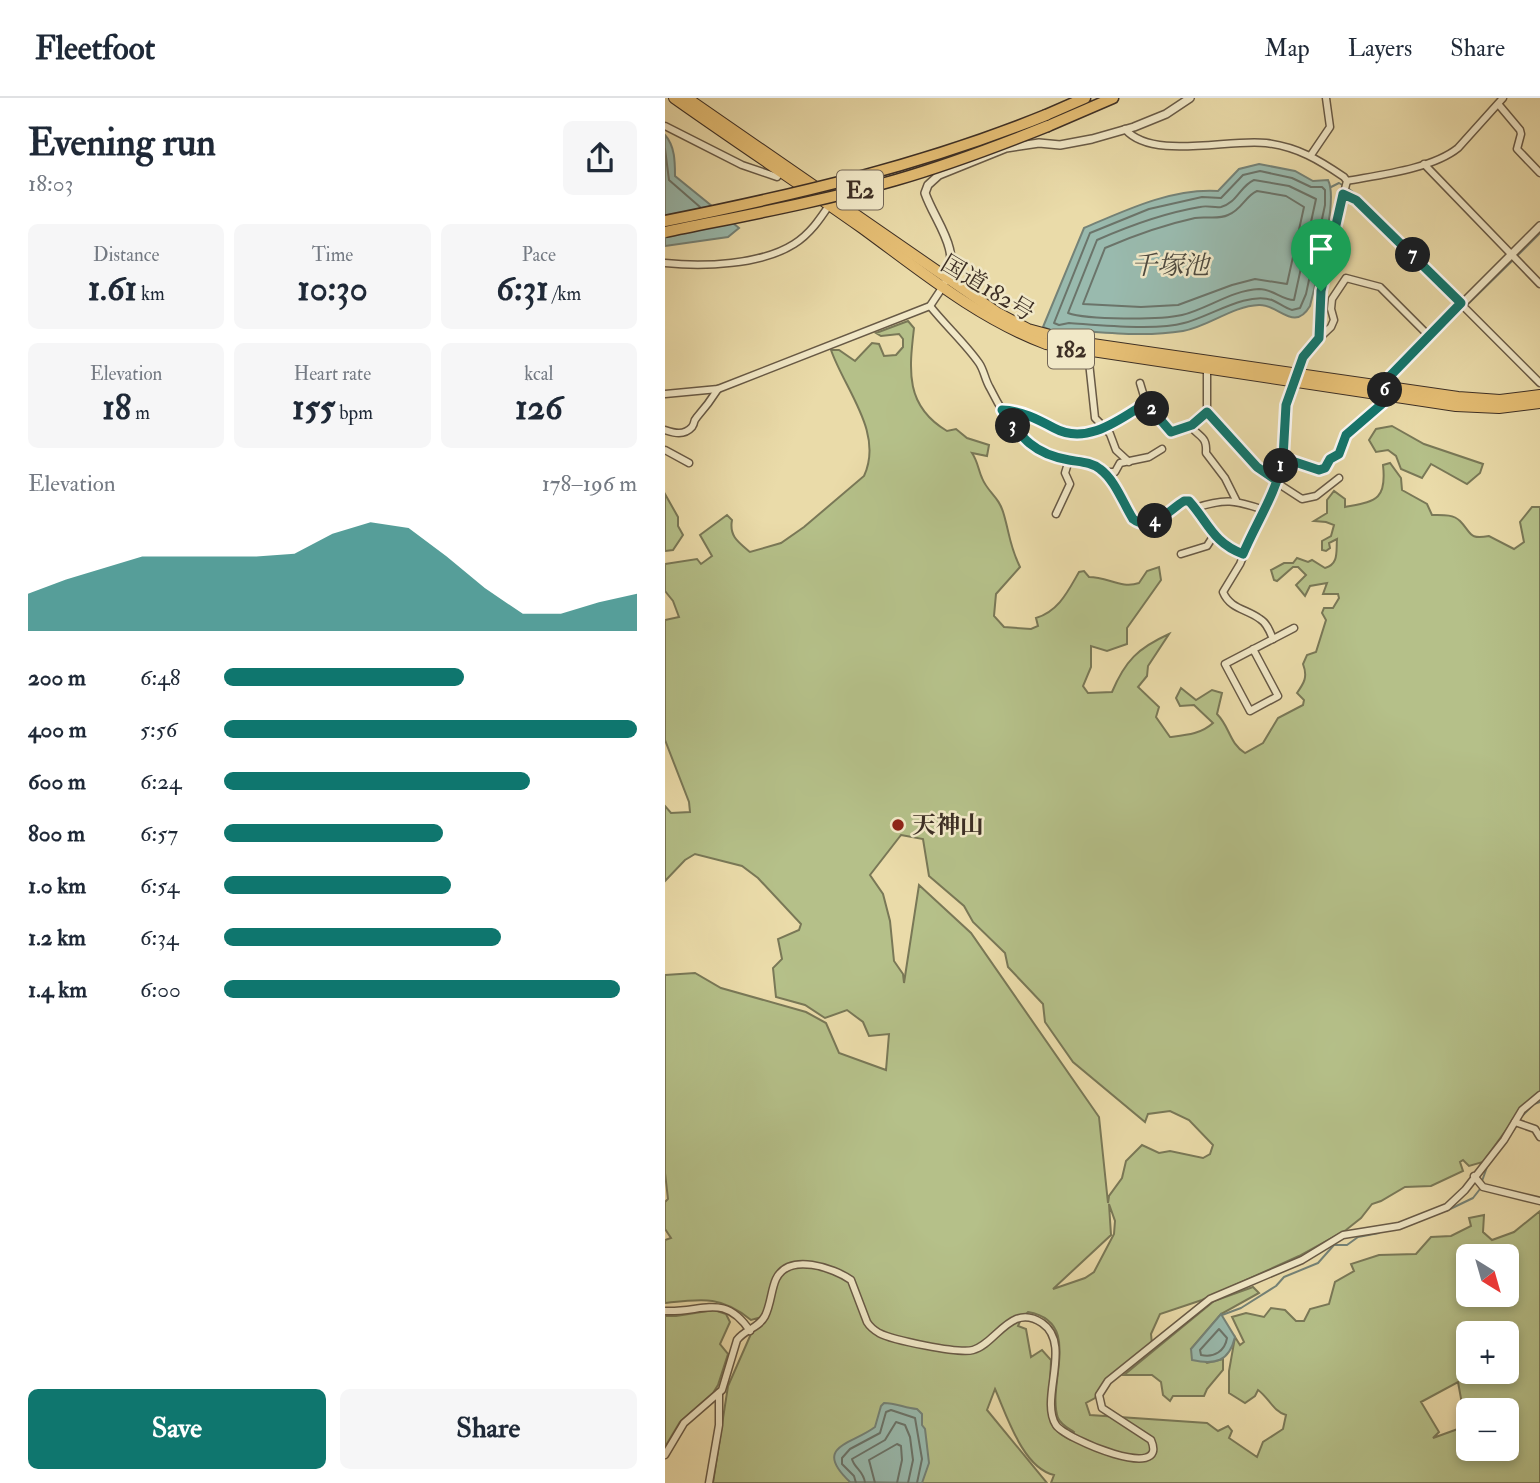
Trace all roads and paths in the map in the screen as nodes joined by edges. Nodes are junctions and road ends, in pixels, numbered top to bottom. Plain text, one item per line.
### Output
1 (674, 98) edge
2 (687, 98) edge
3 (1085, 98) edge
4 (1113, 98) edge
5 (1190, 98) edge
6 (1326, 98) edge
7 (1503, 98) edge
8 (1499, 105) junction
9 (1047, 121) junction
10 (665, 126) edge
11 (1125, 129) junction
12 (1311, 155) junction
13 (1424, 164) junction
14 (782, 169) junction
15 (1540, 173) edge
16 (1345, 187) junction
17 (832, 202) junction
18 (665, 221) edge
19 (1540, 226) edge
20 (665, 232) edge
21 (1514, 257) junction
22 (665, 263) edge
23 (945, 283) junction
24 (1540, 284) edge
25 (1461, 303) junction
26 (930, 306) junction
27 (1429, 335) junction
28 (1319, 338) junction
29 (1092, 352) junction
30 (1207, 368) junction
31 (1297, 377) junction
32 (1140, 383) dead end
33 (1540, 383) edge
34 (718, 389) junction
35 (1385, 390) junction
36 (665, 394) edge
37 (1540, 395) edge
38 (1146, 403) junction
39 (1540, 403) edge
40 (1002, 410) junction
41 (1207, 412) junction
42 (1192, 425) junction
43 (1105, 428) junction
44 (665, 430) edge
45 (1162, 449) dead end
46 (665, 450) edge
47 (1283, 458) junction
48 (1069, 460) junction
49 (1129, 462) junction
50 (689, 463) dead end
51 (1103, 472) junction
52 (1339, 478) dead end
53 (1276, 480) junction
54 (1236, 500) junction
55 (1195, 508) junction
56 (1264, 510) junction
57 (1056, 514) dead end
58 (1214, 535) junction
59 (1181, 554) dead end
60 (1243, 554) junction
61 (1294, 628) dead end
62 (1273, 639) junction
63 (1253, 649) junction
64 (1540, 1095) edge
65 (1515, 1122) junction
66 (1540, 1137) edge
67 (1474, 1176) junction
68 (1540, 1201) edge
69 (665, 1311) edge
70 (750, 1331) junction
71 (719, 1393) junction
72 (665, 1455) edge
73 (1130, 1466) dead end
74 (1142, 1467) dead end
75 (709, 1483) edge

1 - 14 highway, 国道182号 / 182
2 - 14 highway, 国道182号 / 182
3 - 9 highway, E2
4 - 9 highway, E2
5 - 11 street
6 - 12 street
7 - 8 street
8 - 13 street
8 - 15 street
9 - 18 highway, E2, bridge
9 - 20 highway, E2, bridge
10 - 14 street
11 - 12 street
11 - 23 street
12 - 16 street
13 - 16 street
13 - 21 street
14 - 17 highway, 国道182号 / 182
16 - 25 street
16 - 28 street
17 - 22 street
17 - 23 highway, 国道182号 / 182
19 - 21 street
21 - 24 street
21 - 25 street
23 - 26 street
23 - 29 highway, 国道182号 / 182
23 - 31 highway, 国道182号 / 182
25 - 27 street
25 - 33 street
26 - 34 street
26 - 40 street
27 - 28 street
27 - 35 street
28 - 31 street
29 - 30 highway, 国道182号 / 182
29 - 43 street
30 - 31 highway, 国道182号 / 182
30 - 41 street
31 - 35 highway, 国道182号 / 182
31 - 47 street
32 - 38 street
34 - 36 street
34 - 44 street
35 - 37 highway, 国道182号 / 182
35 - 39 highway, 国道182号 / 182
35 - 47 street
38 - 42 street
38 - 43 street
40 - 43 street
40 - 48 street
41 - 42 street
41 - 53 street
42 - 54 street
43 - 49 street
45 - 49 street
46 - 50 street
47 - 53 street
48 - 51 street
48 - 57 street
49 - 51 street
51 - 55 street
52 - 53 street
53 - 56 street
54 - 55 street
54 - 56 street
55 - 58 street
56 - 60 street
58 - 59 street
58 - 60 street
60 - 62 street
61 - 62 street
62 - 63 street
63 - 63 street
64 - 65 street
65 - 66 street
65 - 67 street
67 - 68 street
67 - 74 street
69 - 70 street
70 - 71 street
70 - 73 street
71 - 72 street
71 - 75 street

